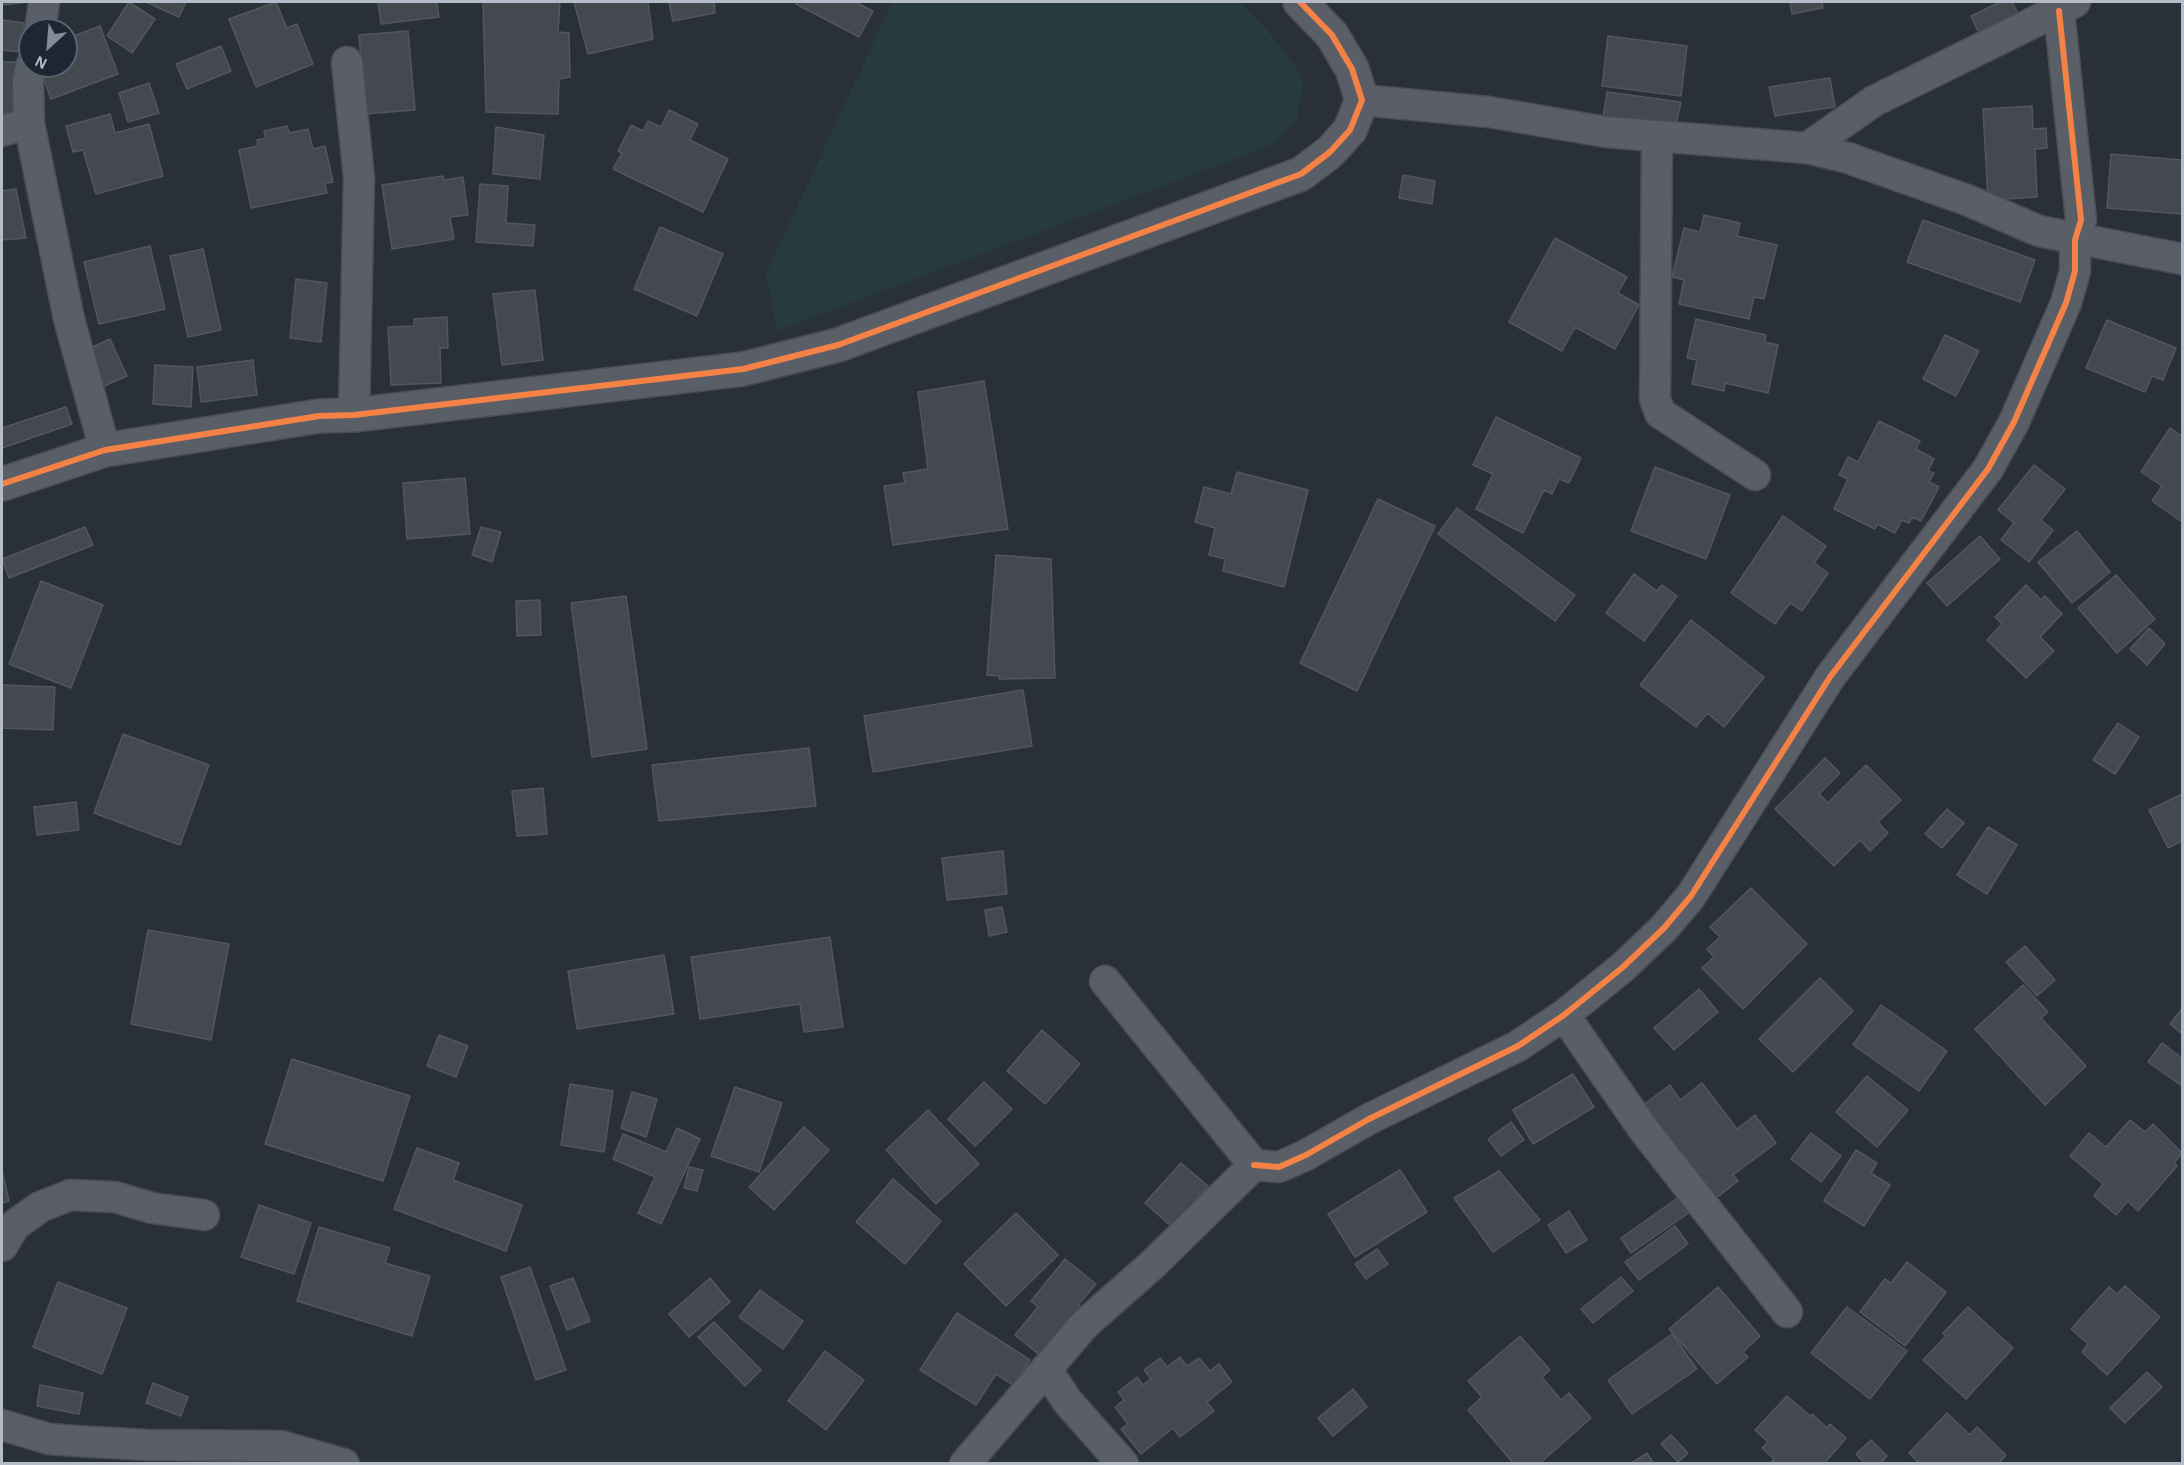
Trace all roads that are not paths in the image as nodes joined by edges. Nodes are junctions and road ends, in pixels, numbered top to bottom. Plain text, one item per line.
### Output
1 (45, 2) edge
2 (1300, 2) edge
3 (2067, 6) edge
4 (42, 18) edge
5 (347, 62) dead end
6 (29, 78) edge
7 (1362, 100) junction
8 (15, 127) edge
9 (1657, 136) junction
10 (1807, 148) junction
11 (2075, 240) junction
12 (2182, 259) edge
13 (354, 415) junction
14 (105, 450) junction
15 (1755, 475) dead end
16 (2, 484) edge
17 (1105, 981) dead end
18 (1564, 1015) junction
19 (1254, 1165) junction
20 (204, 1215) dead end
21 (2, 1246) edge
22 (1787, 1312) dead end
23 (1046, 1369) junction
24 (2, 1425) edge
25 (52, 1451) edge
26 (344, 1464) edge
27 (965, 1464) edge
28 (1123, 1464) edge

1 - 4 street
2 - 7 street
3 - 10 street
3 - 11 street
5 - 13 street
6 - 8 street
7 - 9 street
7 - 13 street
8 - 14 street
9 - 10 street
9 - 15 street
10 - 11 street
11 - 12 street
11 - 18 street
13 - 14 street
14 - 16 street
17 - 19 street
18 - 19 street
18 - 22 street
19 - 23 street
20 - 21 street
23 - 27 street
23 - 28 street
24 - 25 street
25 - 26 street

